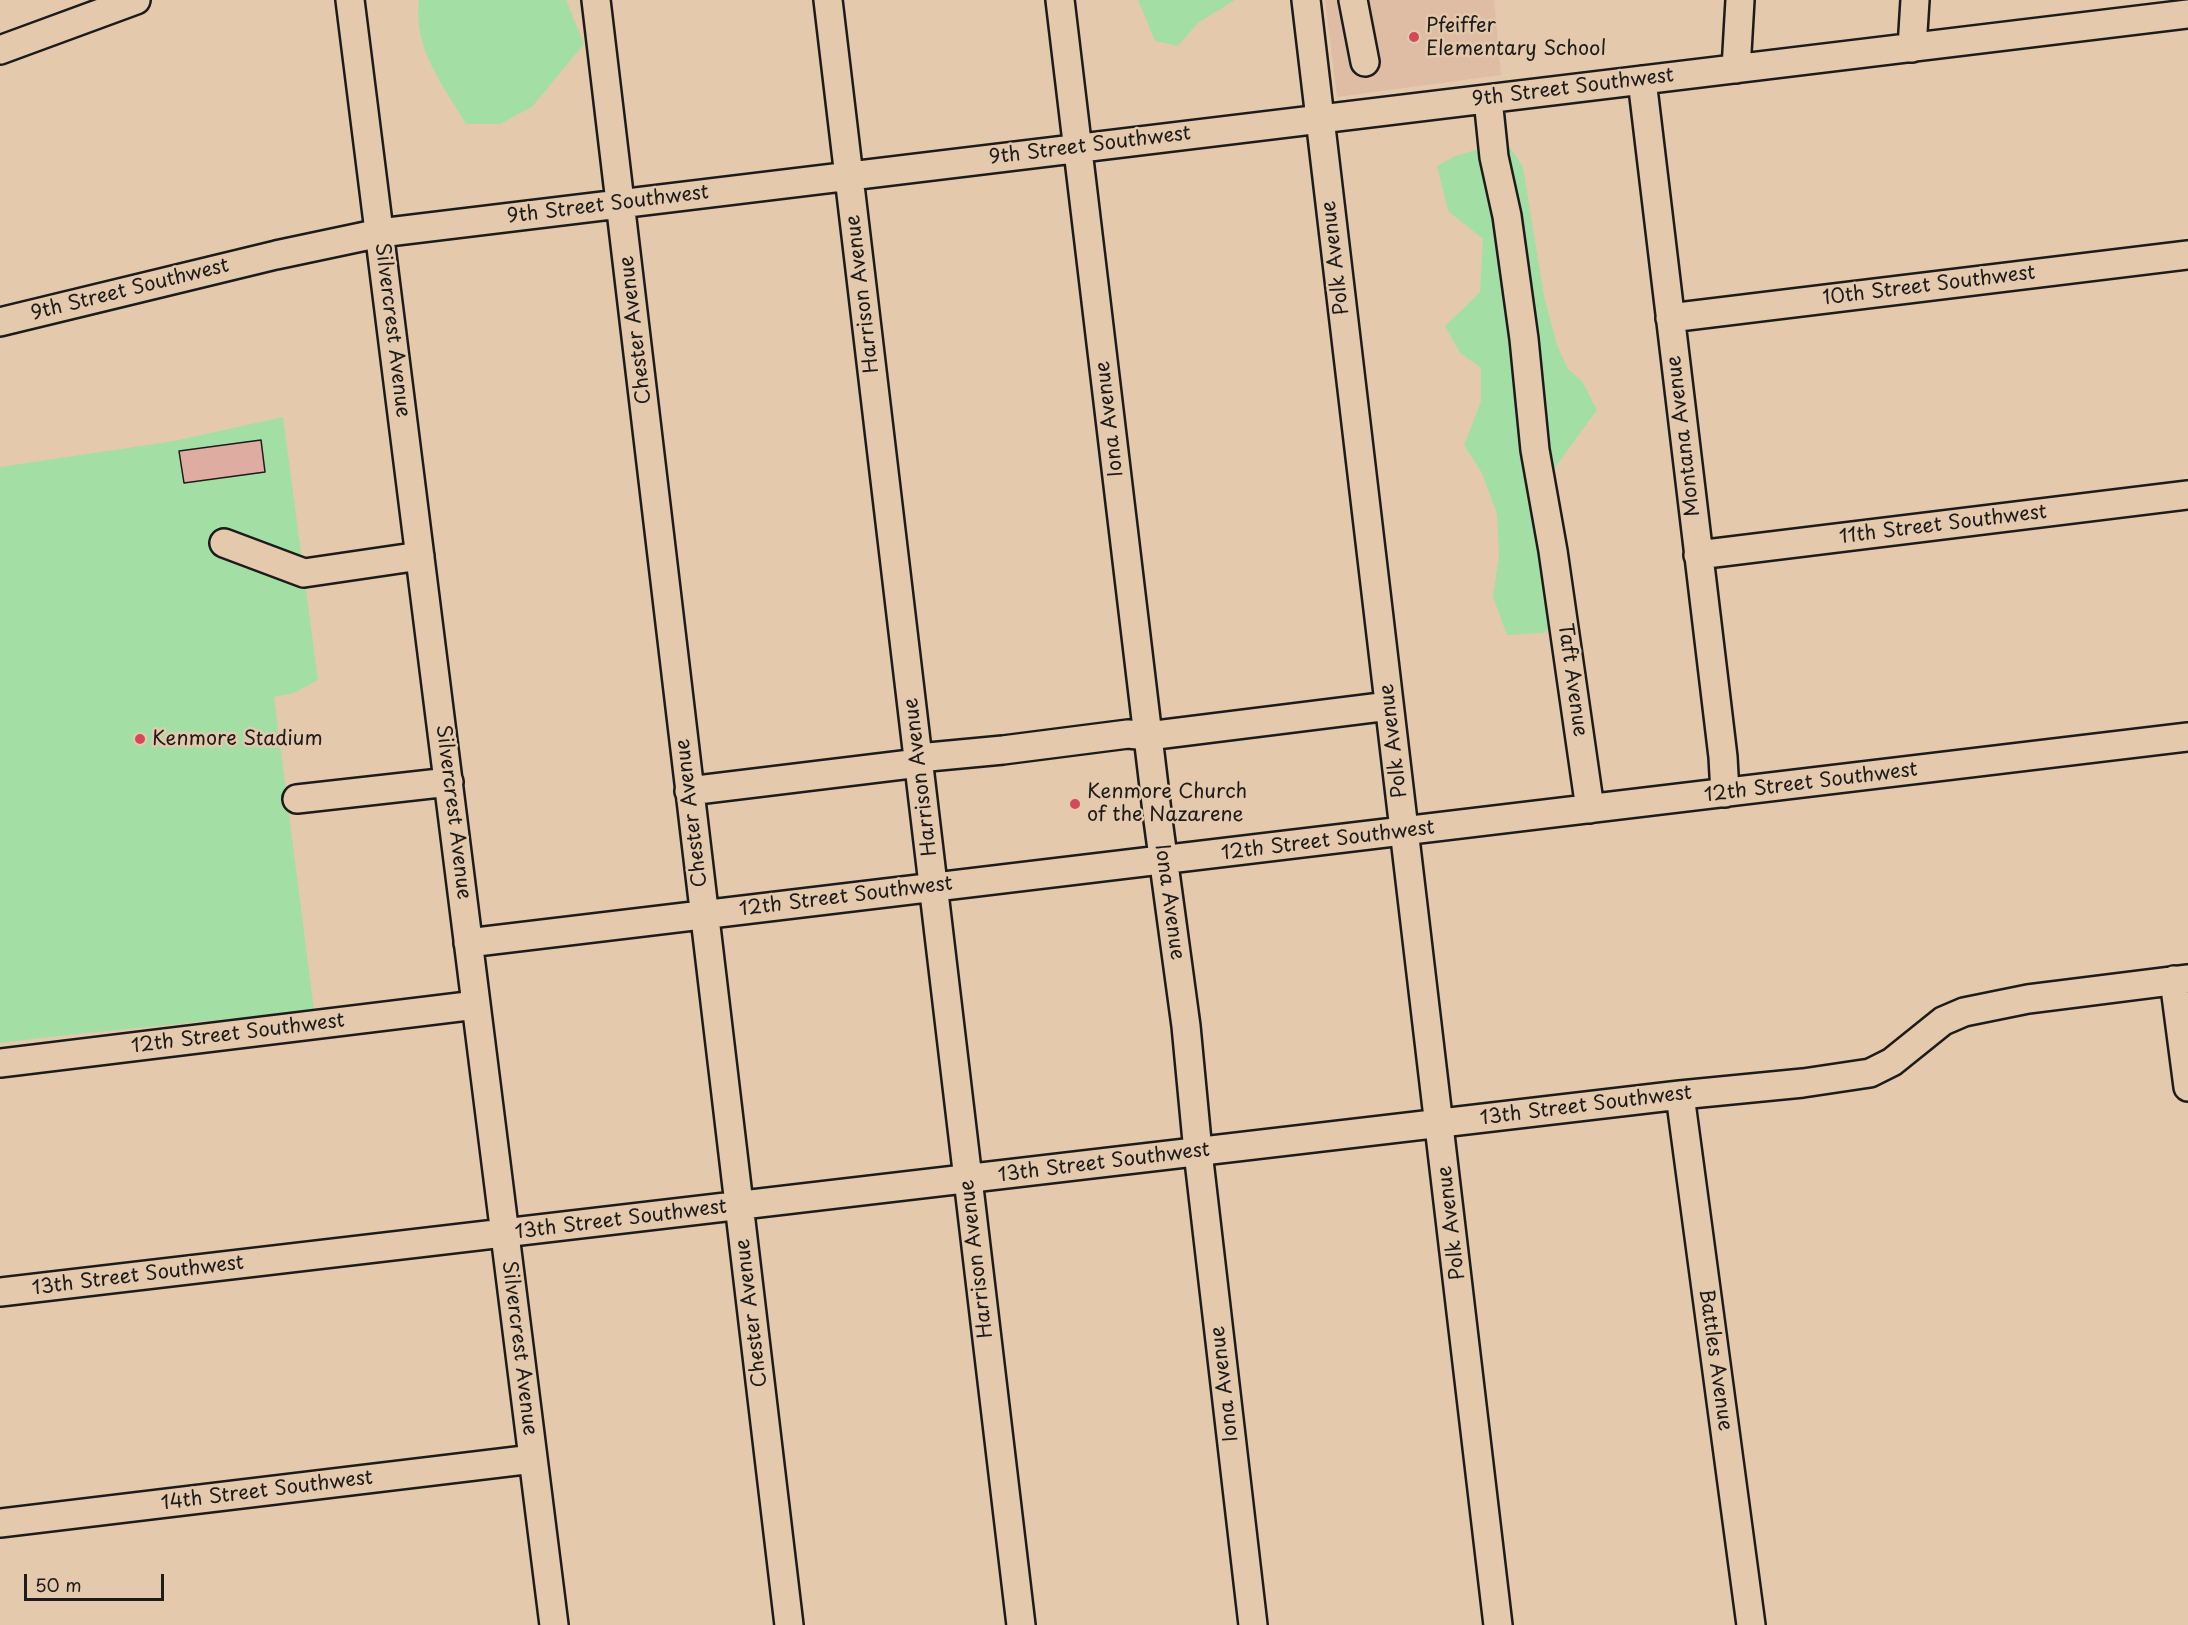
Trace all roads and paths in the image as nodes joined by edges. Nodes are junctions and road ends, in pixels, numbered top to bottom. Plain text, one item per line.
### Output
1 (136, 0) edge
2 (350, 0) edge
3 (596, 0) edge
4 (828, 0) edge
5 (1060, 0) edge
6 (1306, 0) edge
7 (1353, 0) edge
8 (1740, 0) edge
9 (1915, 0) edge
10 (2188, 14) edge
11 (1912, 48) junction
12 (0, 50) edge
13 (1365, 62) dead end
14 (1736, 69) junction
15 (1642, 80) junction
16 (1488, 99) junction
17 (1320, 119) junction
18 (1078, 148) junction
19 (849, 174) junction
20 (621, 203) junction
21 (380, 233) junction
22 (2188, 255) edge
23 (1670, 318) junction
24 (0, 322) edge
25 (2188, 495) edge
26 (224, 543) dead end
27 (1698, 555) junction
28 (420, 556) junction
29 (1389, 706) junction
30 (1148, 736) junction
31 (2188, 737) edge
32 (919, 761) junction
33 (448, 782) junction
34 (689, 791) junction
35 (1725, 793) junction
36 (297, 799) dead end
37 (1590, 809) junction
38 (1404, 831) junction
39 (1163, 860) junction
40 (934, 887) junction
41 (704, 914) junction
42 (468, 943) junction
43 (2181, 980) edge
44 (476, 1005) junction
45 (0, 1063) edge
46 (2188, 1087) edge
47 (1680, 1095) junction
48 (1440, 1123) junction
49 (1198, 1152) junction
50 (968, 1179) junction
51 (740, 1205) junction
52 (505, 1234) junction
53 (0, 1292) edge
54 (533, 1459) junction
55 (0, 1523) edge
56 (554, 1625) edge
57 (789, 1625) edge
58 (1021, 1625) edge
59 (1253, 1625) edge
60 (1498, 1625) edge
61 (1751, 1625) edge

1 - 12 street
2 - 21 street, Silvercrest Avenue
3 - 20 street, Chester Avenue
4 - 19 street, Harrison Avenue
5 - 18 street, Iona Avenue
6 - 17 street, Polk Avenue
7 - 13 street
8 - 14 street
9 - 11 street
10 - 11 street, 9th Street Southwest
11 - 14 street, 9th Street Southwest
14 - 15 street, 9th Street Southwest
15 - 16 street, 9th Street Southwest
15 - 23 street, Montana Avenue
16 - 17 street, 9th Street Southwest
16 - 37 street, Taft Avenue
17 - 18 street, 9th Street Southwest
17 - 29 street, Polk Avenue
18 - 19 street, 9th Street Southwest
18 - 30 street, Iona Avenue
19 - 20 street, 9th Street Southwest
19 - 32 street, Harrison Avenue
20 - 21 street, 9th Street Southwest
20 - 34 street, Chester Avenue
21 - 24 street, 9th Street Southwest
21 - 28 street, Silvercrest Avenue
22 - 23 street, 10th Street Southwest
23 - 27 street, Montana Avenue
25 - 27 street, 11th Street Southwest
26 - 28 street
27 - 35 street, Montana Avenue
28 - 33 street, Silvercrest Avenue
29 - 30 street
29 - 38 street, Polk Avenue
30 - 32 street
30 - 39 street, Iona Avenue
31 - 35 street, 12th Street Southwest
32 - 34 street
32 - 40 street, Harrison Avenue
33 - 36 street
33 - 42 street, Silvercrest Avenue
34 - 41 street, Chester Avenue
35 - 37 street, 12th Street Southwest
37 - 38 street, 12th Street Southwest
38 - 39 street, 12th Street Southwest
38 - 48 street, Polk Avenue
39 - 40 street, 12th Street Southwest
39 - 49 street, Iona Avenue
40 - 41 street, 12th Street Southwest
40 - 50 street, Harrison Avenue
41 - 42 street, 12th Street Southwest
41 - 51 street, Chester Avenue
42 - 44 street, Silvercrest Avenue
43 - 46 street
43 - 47 street, 13th Street Southwest
44 - 45 street, 12th Street Southwest
44 - 52 street, Silvercrest Avenue
47 - 48 street, 13th Street Southwest
47 - 61 street, Battles Avenue
48 - 49 street, 13th Street Southwest
48 - 60 street, Polk Avenue
49 - 50 street, 13th Street Southwest
49 - 59 street, Iona Avenue
50 - 51 street, 13th Street Southwest
50 - 58 street, Harrison Avenue
51 - 52 street, 13th Street Southwest
51 - 57 street, Chester Avenue
52 - 53 street, 13th Street Southwest
52 - 54 street, Silvercrest Avenue
54 - 55 street, 14th Street Southwest
54 - 56 street, Silvercrest Avenue

